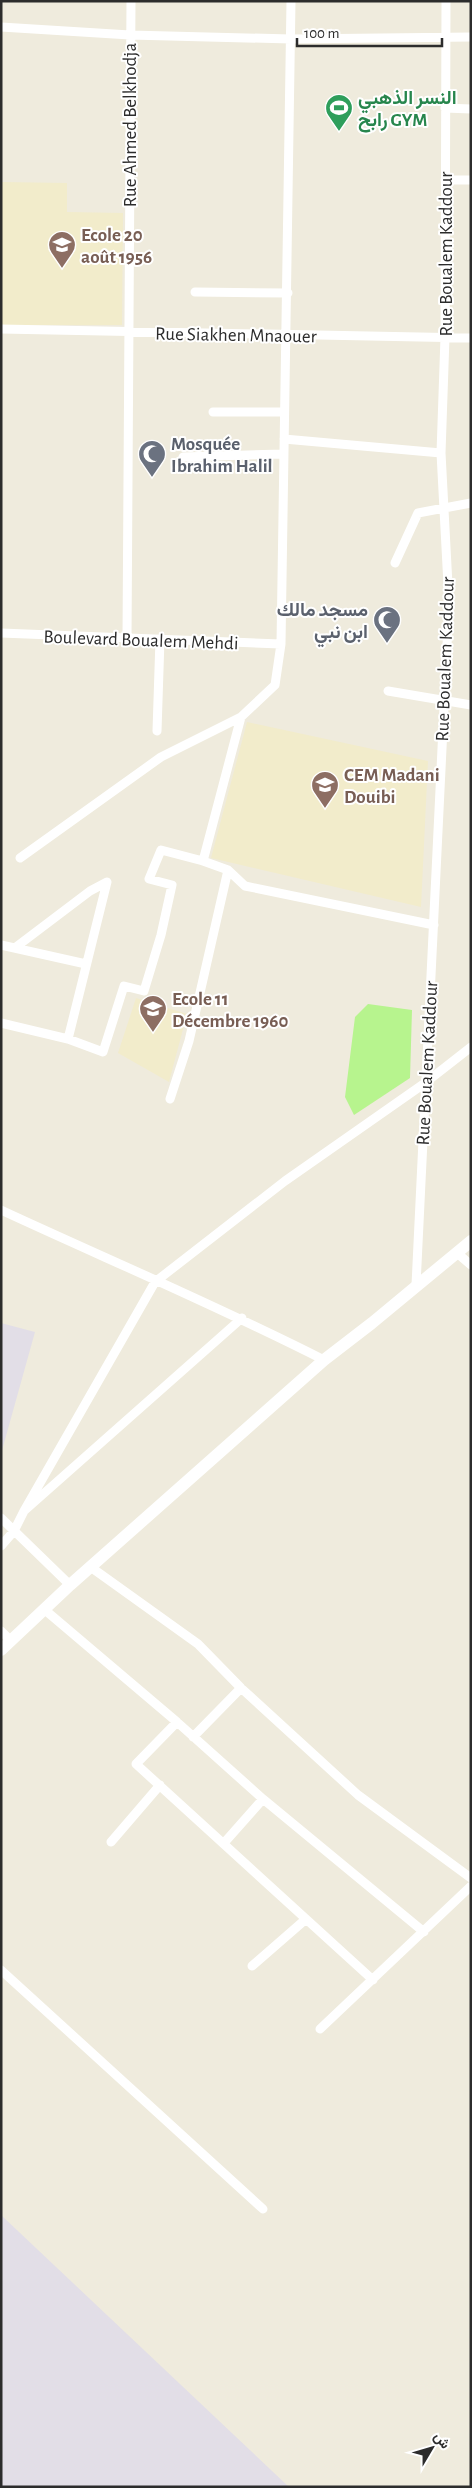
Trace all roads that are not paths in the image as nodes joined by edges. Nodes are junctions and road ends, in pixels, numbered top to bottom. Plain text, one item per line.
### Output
1 (130, 1) edge
2 (291, 1) edge
3 (446, 1) edge
4 (1, 27) edge
5 (130, 35) junction
6 (446, 37) junction
7 (471, 37) edge
8 (291, 39) junction
9 (445, 108) junction
10 (471, 110) edge
11 (445, 180) junction
12 (471, 180) edge
13 (195, 292) dead end
14 (288, 293) junction
15 (1, 329) edge
16 (128, 333) junction
17 (285, 335) junction
18 (444, 337) junction
19 (471, 338) edge
20 (213, 412) dead end
21 (284, 412) junction
22 (284, 439) junction
23 (442, 453) junction
24 (283, 454) junction
25 (183, 457) dead end
26 (471, 503) edge
27 (444, 508) junction
28 (395, 563) dead end
29 (1, 633) edge
30 (127, 639) junction
31 (160, 639) junction
32 (281, 644) junction
33 (388, 691) dead end
34 (443, 701) junction
35 (471, 705) edge
36 (241, 717) junction
37 (157, 731) dead end
38 (20, 858) dead end
39 (203, 861) junction
40 (228, 870) junction
41 (434, 925) junction
42 (1, 945) edge
43 (16, 948) junction
44 (86, 964) junction
45 (1, 1023) edge
46 (68, 1040) junction
47 (471, 1047) edge
48 (425, 1083) junction
49 (170, 1099) dead end
50 (1, 1210) edge
51 (471, 1241) edge
52 (456, 1252) junction
53 (471, 1265) edge
54 (155, 1282) junction
55 (416, 1286) junction
56 (242, 1318) junction
57 (324, 1360) junction
58 (24, 1511) junction
59 (1, 1518) edge
60 (14, 1532) junction
61 (1, 1546) edge
62 (92, 1568) junction
63 (70, 1585) junction
64 (45, 1610) junction
65 (4, 1641) edge
66 (241, 1688) junction
67 (177, 1722) junction
68 (193, 1737) junction
69 (160, 1785) junction
70 (263, 1800) junction
71 (111, 1842) dead end
72 (224, 1843) junction
73 (471, 1878) edge
74 (471, 1886) edge
75 (306, 1919) junction
76 (424, 1932) junction
77 (252, 1966) dead end
78 (1, 1970) edge
79 (373, 1980) junction
80 (320, 2029) dead end
81 (263, 2209) dead end

1 - 5 street, Rue Ahmed Belkhodja
2 - 8 street
3 - 6 street, Rue Boualem Kaddour
4 - 5 street
5 - 8 street
5 - 16 street, Rue Ahmed Belkhodja
6 - 7 street
6 - 8 street
6 - 9 street, Rue Boualem Kaddour
8 - 14 street
9 - 10 street
9 - 11 street, Rue Boualem Kaddour
11 - 12 street
11 - 18 street, Rue Boualem Kaddour
13 - 14 street
14 - 17 street
15 - 16 street, Rue Siakhen Mnaouer
16 - 17 street, Rue Siakhen Mnaouer
16 - 30 street, Rue Ahmed Belkhodja
17 - 18 street, Rue Siakhen Mnaouer
17 - 21 street
18 - 19 street, Rue Siakhen Mnaouer
18 - 23 street, Rue Boualem Kaddour
20 - 21 street
21 - 22 street
22 - 23 street
22 - 24 street
23 - 27 street, Rue Boualem Kaddour
24 - 25 street
24 - 32 street
26 - 27 street
27 - 28 street
27 - 34 street, Rue Boualem Kaddour
29 - 30 street, Boulevard Boualem Mehdi
30 - 31 street, Boulevard Boualem Mehdi
31 - 32 street, Boulevard Boualem Mehdi
31 - 37 street
32 - 36 street
33 - 34 street
34 - 35 street
34 - 41 street, Rue Boualem Kaddour
36 - 38 street
36 - 39 street
39 - 40 street
39 - 46 street
40 - 41 street
40 - 49 street
41 - 48 street, Rue Boualem Kaddour
42 - 43 street
43 - 44 street
43 - 44 street
44 - 46 street
45 - 46 street
47 - 48 street
48 - 54 street
48 - 55 street, Rue Boualem Kaddour
50 - 54 street
51 - 52 street
52 - 53 street
52 - 55 street
54 - 56 street
54 - 58 street
55 - 57 street
56 - 57 street
56 - 58 street
57 - 62 street
58 - 60 street
59 - 60 street
60 - 61 street
60 - 63 street
62 - 63 street
62 - 66 street
63 - 64 street
64 - 65 street
64 - 67 street
66 - 68 street
66 - 73 street
67 - 68 street
67 - 69 street
68 - 70 street
69 - 71 street
69 - 72 street
70 - 72 street
70 - 76 street
72 - 75 street
74 - 76 street
75 - 77 street
75 - 79 street
76 - 79 street
78 - 81 street
79 - 80 street

